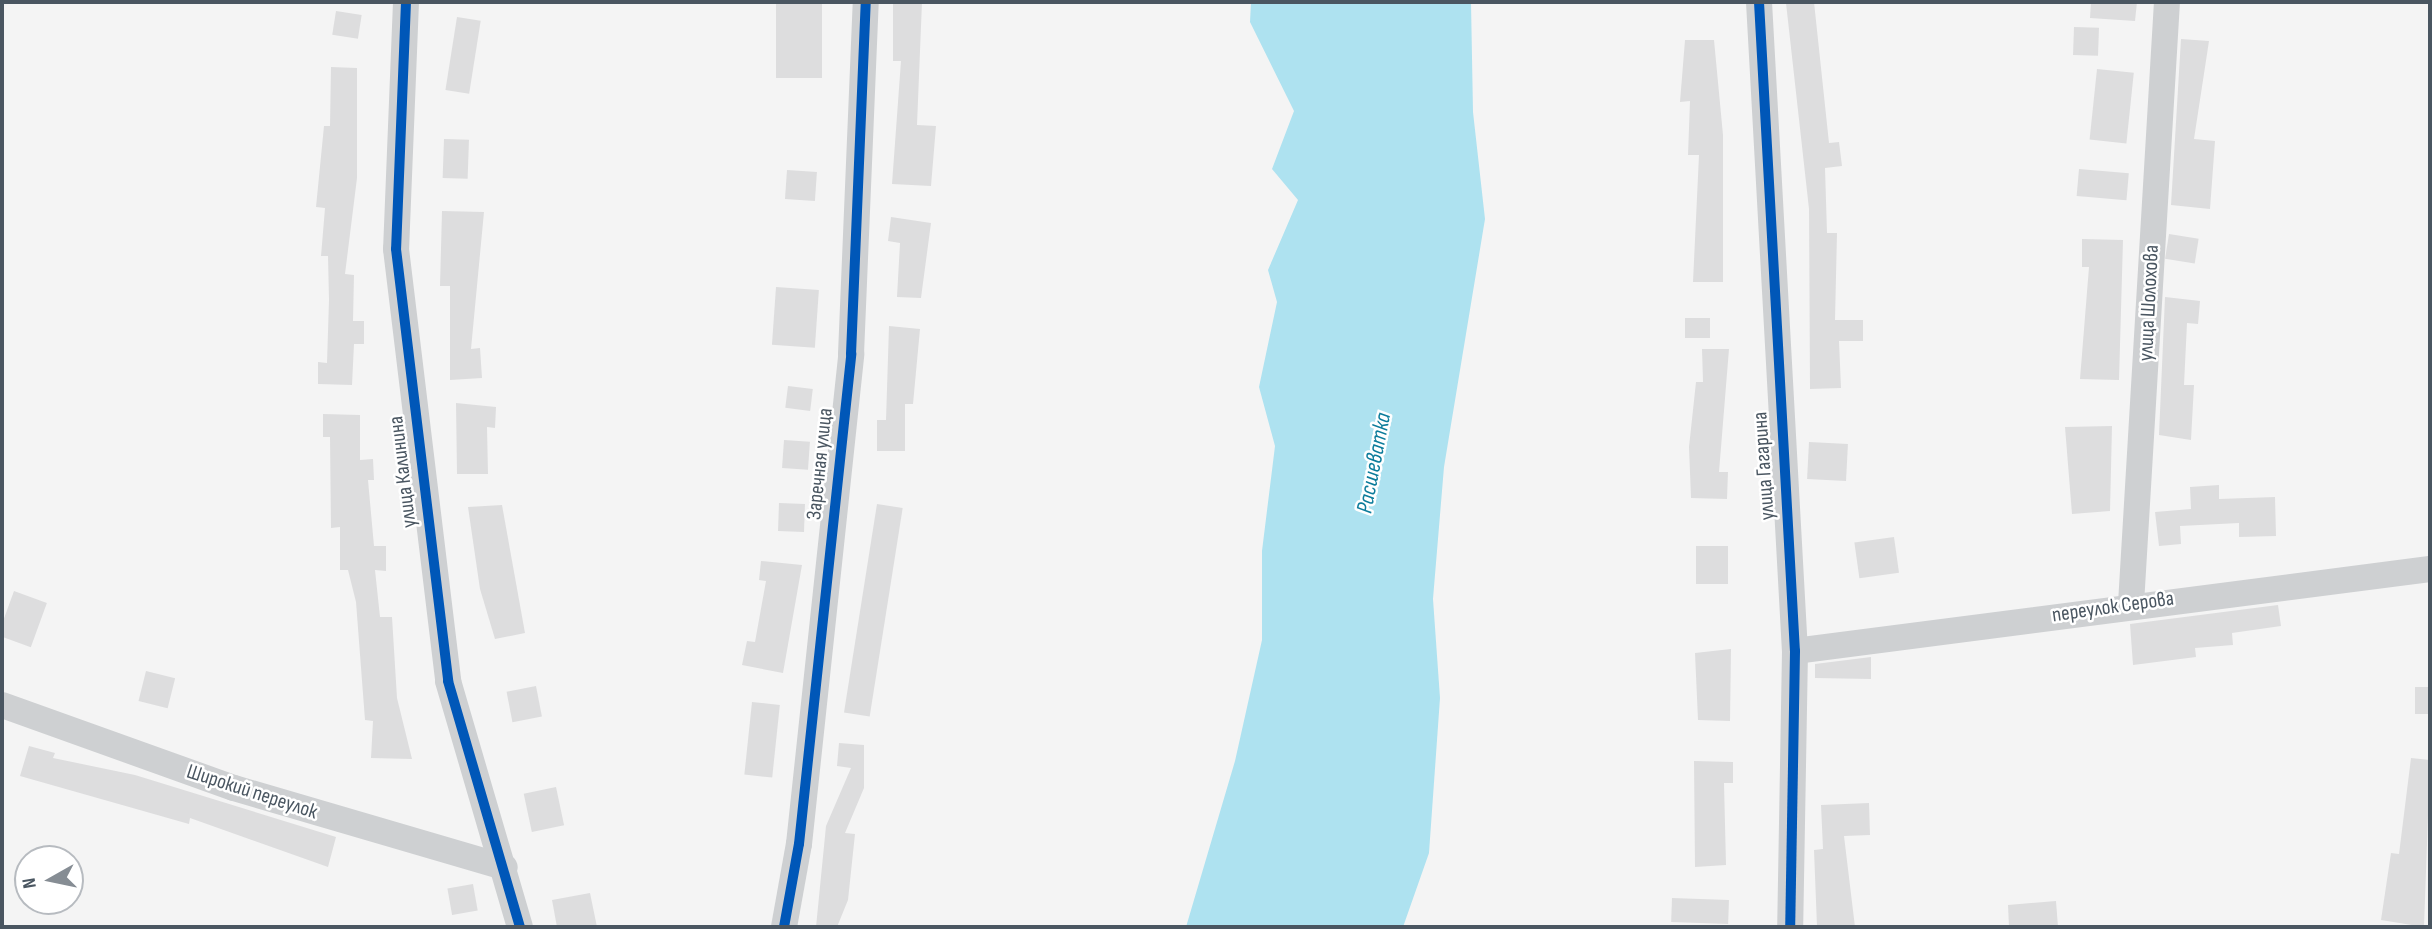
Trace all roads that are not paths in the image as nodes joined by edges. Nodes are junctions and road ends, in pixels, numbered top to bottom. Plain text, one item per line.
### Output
1 (406, 2) edge
2 (866, 2) edge
3 (1759, 2) edge
4 (2167, 2) edge
5 (2430, 569) edge
6 (2131, 604) junction
7 (1796, 651) junction
8 (2, 705) edge
9 (505, 867) junction
10 (520, 927) edge
11 (784, 927) edge
12 (1790, 927) edge

1 - 9 street, улица Калинина
2 - 11 street, Заречная улица
3 - 7 street, улица Гагарина
4 - 6 street, улица Шолохова
5 - 6 street, переулок Серова
6 - 7 street, переулок Серова
7 - 12 street, улица Гагарина
8 - 9 street, Широкий переулок
9 - 10 street, улица Калинина

